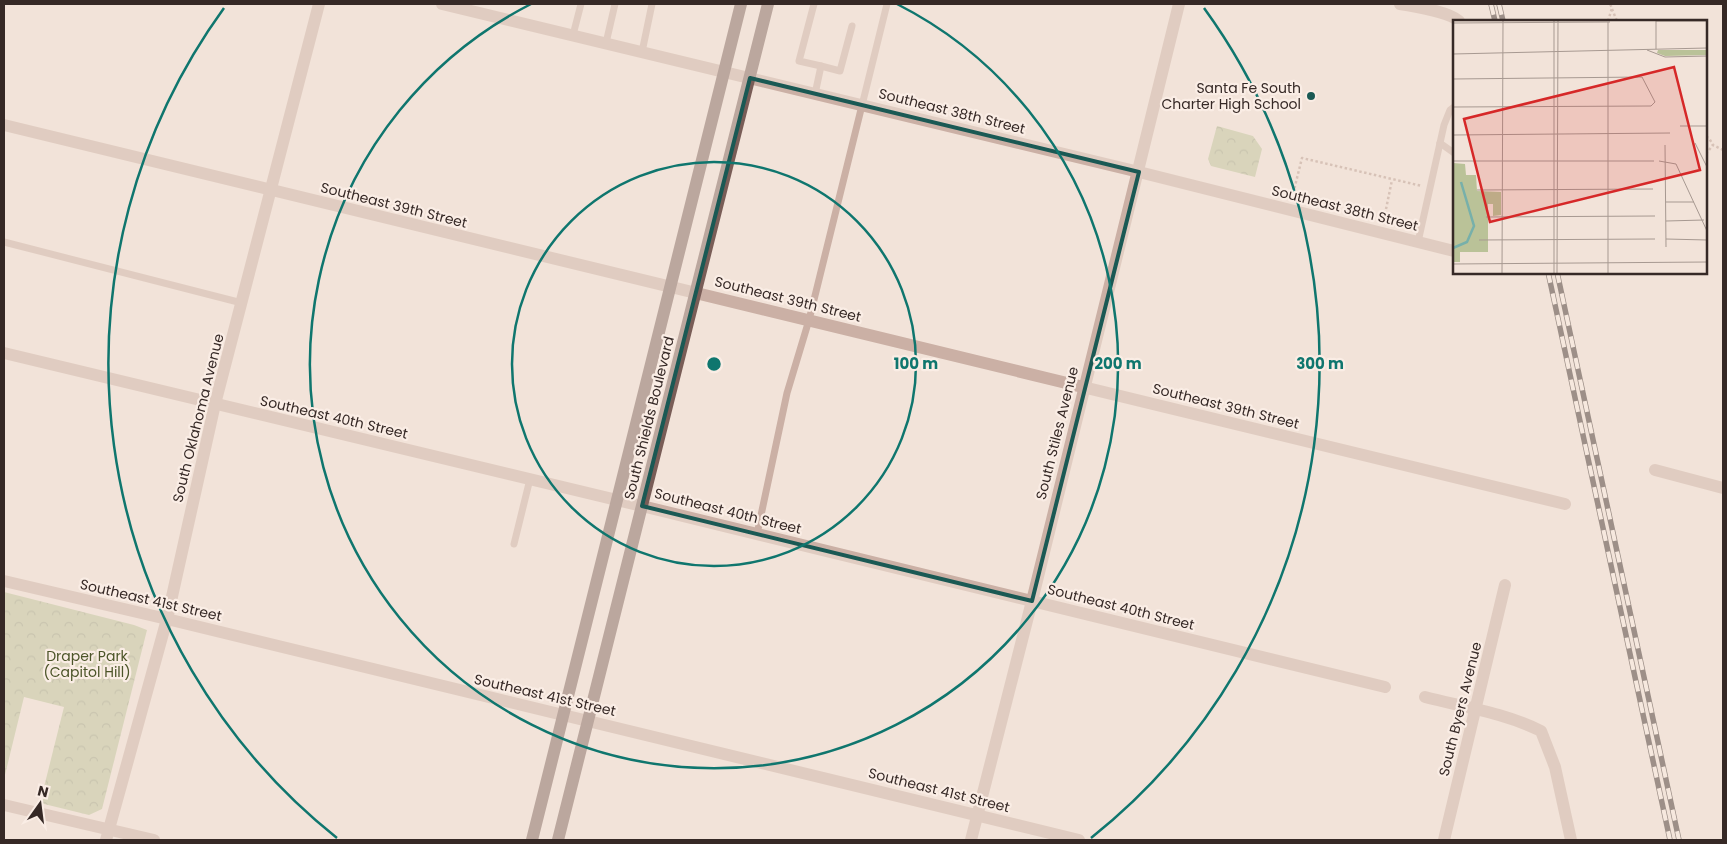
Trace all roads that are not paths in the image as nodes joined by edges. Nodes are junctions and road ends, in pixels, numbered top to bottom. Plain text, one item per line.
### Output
1 (319, 4) edge
2 (442, 4) edge
3 (581, 4) edge
4 (615, 4) edge
5 (652, 4) edge
6 (741, 4) edge
7 (768, 4) edge
8 (814, 4) edge
9 (887, 4) edge
10 (1179, 4) edge
11 (1400, 4) edge
12 (1458, 20) edge
13 (852, 26) dead end
14 (573, 35) junction
15 (606, 43) junction
16 (642, 52) junction
17 (821, 66) junction
18 (724, 72) junction
19 (750, 78) junction
20 (815, 94) junction
21 (862, 105) junction
22 (1453, 108) edge
23 (4, 125) edge
24 (1440, 143) junction
25 (1453, 152) edge
26 (1139, 172) junction
27 (271, 190) junction
28 (4, 242) edge
29 (1418, 242) junction
30 (1453, 251) edge
31 (670, 287) junction
32 (696, 292) junction
33 (242, 302) junction
34 (809, 320) junction
35 (4, 353) edge
36 (1084, 386) junction
37 (215, 404) junction
38 (1655, 470) dead end
39 (530, 479) junction
40 (1723, 488) edge
41 (617, 500) junction
42 (1565, 504) dead end
43 (642, 506) junction
44 (757, 534) junction
45 (514, 544) dead end
46 (4, 581) edge
47 (1505, 585) dead end
48 (1032, 601) junction
49 (167, 619) junction
50 (1385, 687) dead end
51 (1425, 697) dead end
52 (1475, 710) junction
53 (563, 715) junction
54 (589, 721) junction
55 (4, 805) edge
56 (977, 815) junction
57 (108, 835) edge
58 (154, 840) edge
59 (532, 840) edge
60 (558, 840) edge
61 (971, 840) edge
62 (1079, 840) edge
63 (1444, 840) edge
64 (1570, 840) edge

1 - 27 street, South Oklahoma Avenue
2 - 14 street, Southeast 38th Street
3 - 14 lane
4 - 15 lane
5 - 16 lane
6 - 18 main road, South Shields Boulevard
7 - 19 main road, South Shields Boulevard
8 - 17 lane
9 - 21 lane
10 - 26 street, South Stiles Avenue
11 - 12 street
13 - 17 lane
14 - 15 street, Southeast 38th Street
15 - 16 street, Southeast 38th Street
16 - 18 street, Southeast 38th Street
17 - 20 lane
18 - 19 street, Southeast 38th Street
18 - 31 main road, South Shields Boulevard
19 - 20 street, Southeast 38th Street
19 - 32 main road, South Shields Boulevard
20 - 21 street, Southeast 38th Street
21 - 26 street, Southeast 38th Street
21 - 34 lane
22 - 24 lane
23 - 27 street, Southeast 39th Street
24 - 25 lane
24 - 29 lane
26 - 29 street, Southeast 38th Street
26 - 36 street, South Stiles Avenue
27 - 31 street, Southeast 39th Street
27 - 33 street, South Oklahoma Avenue
28 - 33 lane
29 - 30 street, Southeast 38th Street
31 - 32 street, Southeast 39th Street
31 - 41 main road, South Shields Boulevard
32 - 34 street, Southeast 39th Street
32 - 43 main road, South Shields Boulevard
33 - 37 street, South Oklahoma Avenue
34 - 36 street, Southeast 39th Street
34 - 44 lane
35 - 37 street, Southeast 40th Street
36 - 42 street, Southeast 39th Street
36 - 48 street, South Stiles Avenue
37 - 39 street, Southeast 40th Street
37 - 49 street, South Oklahoma Avenue
38 - 40 street
39 - 41 street, Southeast 40th Street
39 - 45 lane
41 - 43 street, Southeast 40th Street
41 - 53 main road, South Shields Boulevard
43 - 44 street, Southeast 40th Street
43 - 54 main road, South Shields Boulevard
44 - 48 street, Southeast 40th Street
46 - 49 street, Southeast 41st Street
47 - 52 street, South Byers Avenue
48 - 50 street, Southeast 40th Street
48 - 56 street, South Stiles Avenue
49 - 53 street, Southeast 41st Street
49 - 57 street, South Oklahoma Avenue
51 - 52 street
52 - 63 street, South Byers Avenue
52 - 64 street
53 - 54 street, Southeast 41st Street
53 - 59 main road, South Shields Boulevard
54 - 56 street, Southeast 41st Street
54 - 60 main road, South Shields Boulevard
55 - 57 street
56 - 61 street, South Stiles Avenue
56 - 62 street, Southeast 41st Street
57 - 58 street

